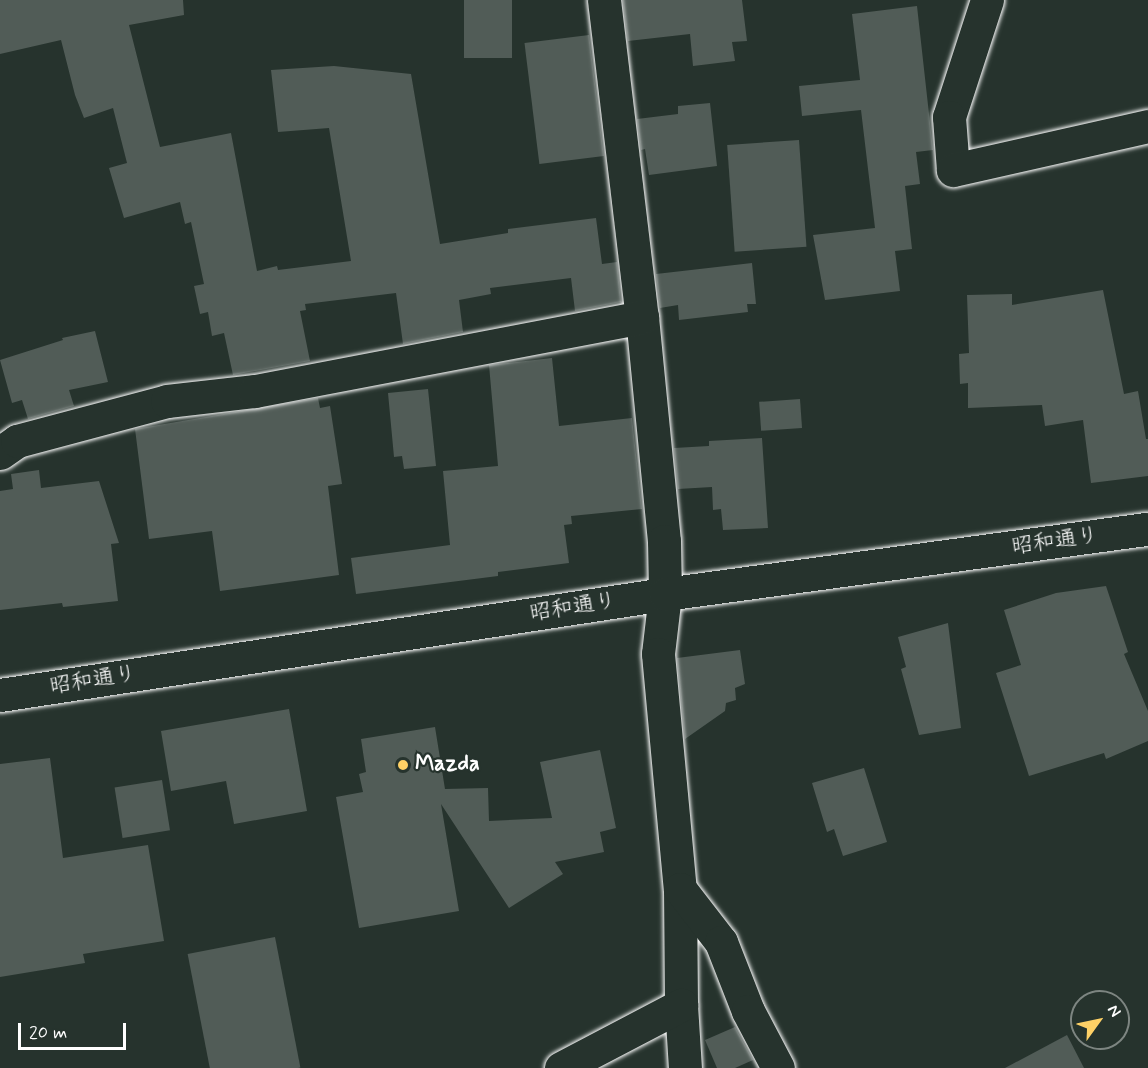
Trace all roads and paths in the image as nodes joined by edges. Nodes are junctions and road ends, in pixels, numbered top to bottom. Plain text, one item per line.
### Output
1 (604, 0) edge
2 (987, 0) edge
3 (1148, 126) edge
4 (642, 317) junction
5 (0, 453) edge
6 (1148, 529) edge
7 (665, 594) junction
8 (0, 694) edge
9 (680, 889) junction
10 (681, 1005) junction
11 (561, 1068) edge
12 (685, 1068) edge
13 (778, 1068) edge

1 - 4 street
2 - 3 street
4 - 5 street
4 - 7 street
6 - 7 street, 昭和通り
7 - 8 street, 昭和通り
7 - 9 street
9 - 10 street
9 - 13 street
10 - 11 street
10 - 12 street

